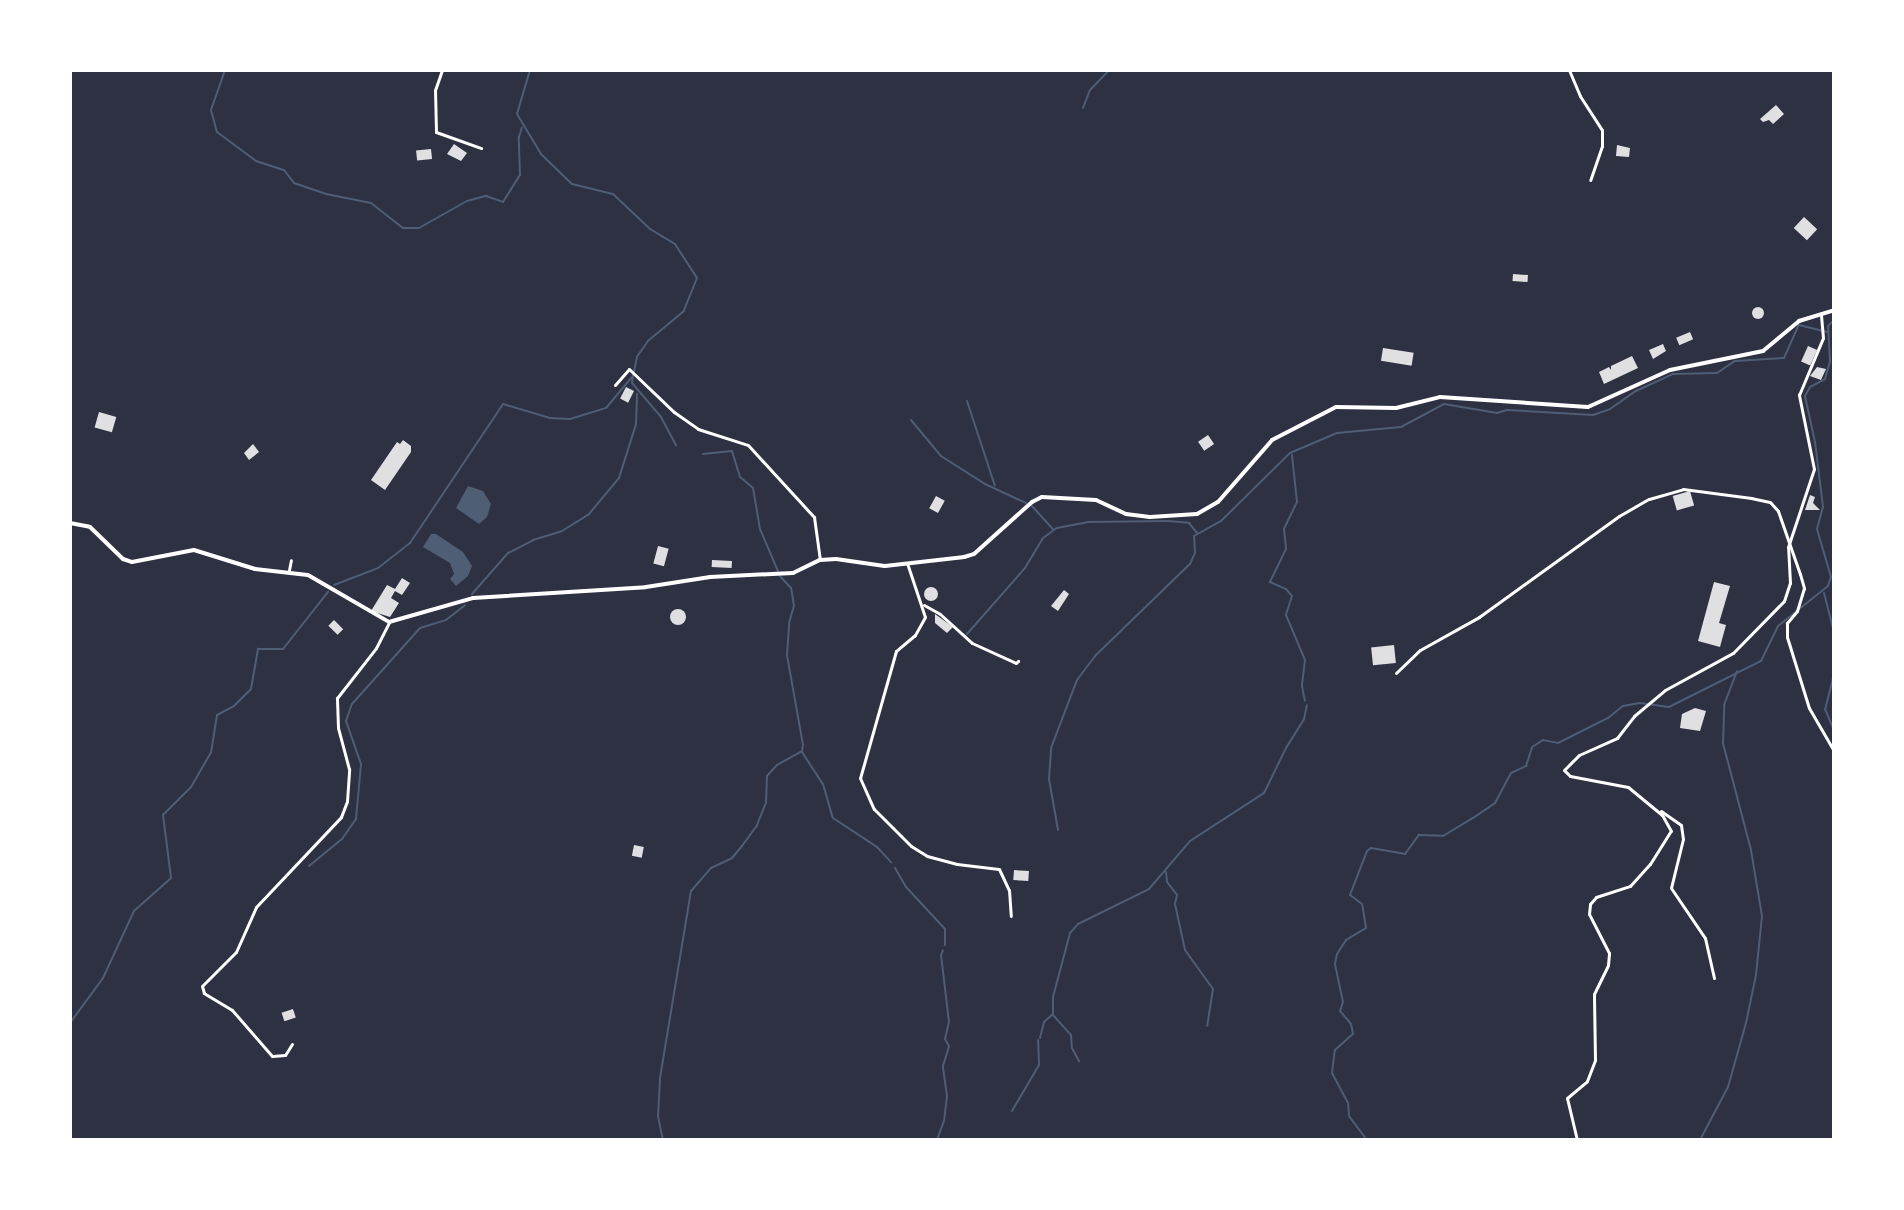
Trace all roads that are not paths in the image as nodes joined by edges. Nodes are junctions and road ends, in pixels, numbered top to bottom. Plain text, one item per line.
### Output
1 (442, 70) edge
2 (1569, 70) edge
3 (481, 148) dead end
4 (1590, 180) dead end
5 (1834, 310) edge
6 (1821, 314) junction
7 (615, 385) dead end
8 (70, 523) edge
9 (1788, 547) junction
10 (291, 560) dead end
11 (820, 560) junction
12 (907, 563) junction
13 (289, 570) junction
14 (924, 605) junction
15 (389, 622) junction
16 (1018, 661) dead end
17 (1396, 673) dead end
18 (1834, 751) edge
19 (1657, 810) junction
20 (1011, 916) dead end
21 (1714, 978) dead end
22 (292, 1044) dead end
23 (1577, 1140) edge

1 - 3 street
2 - 4 street
5 - 6 street
6 - 9 street
6 - 12 street
7 - 11 street
8 - 13 street
9 - 17 street
9 - 18 street
9 - 19 street
10 - 13 street
11 - 12 street
11 - 15 street
12 - 14 street
13 - 15 street
14 - 16 street
14 - 20 street
15 - 22 street
19 - 21 street
19 - 23 street

